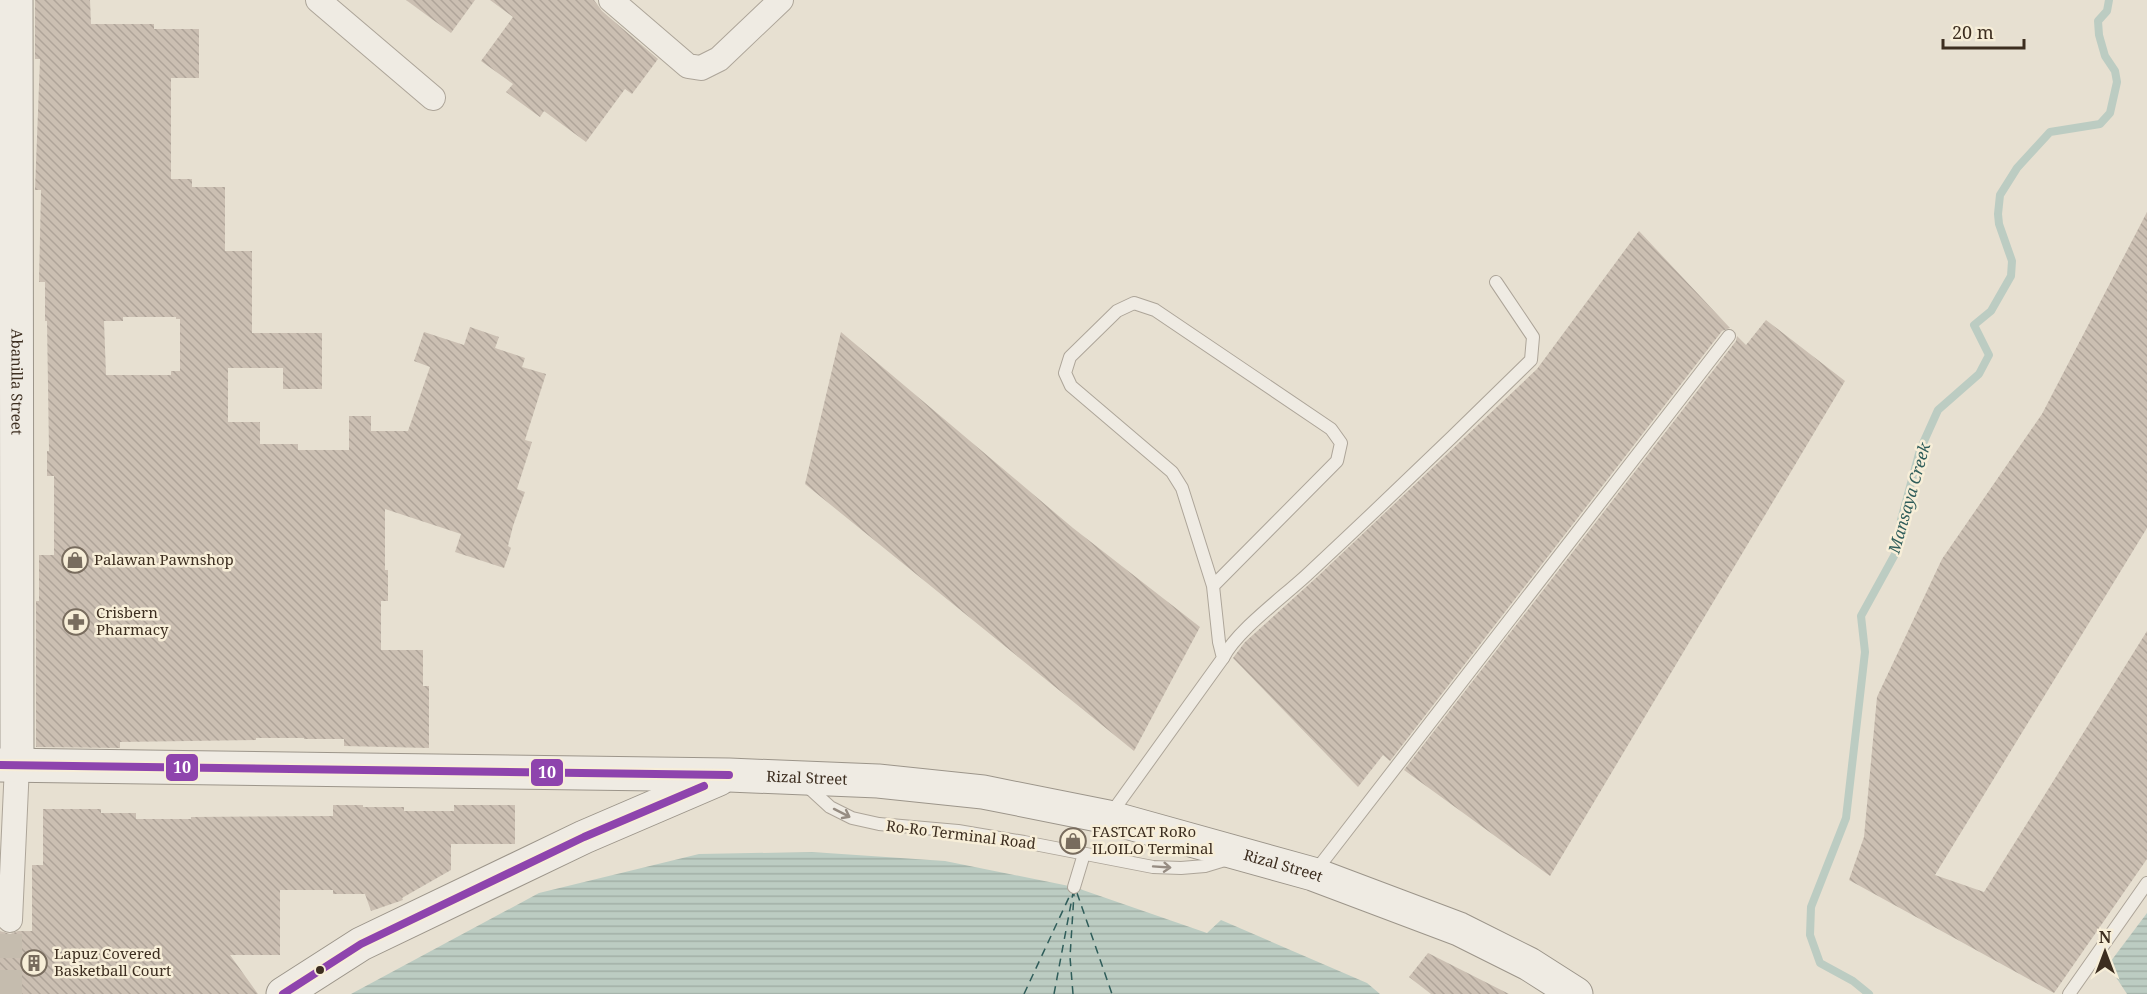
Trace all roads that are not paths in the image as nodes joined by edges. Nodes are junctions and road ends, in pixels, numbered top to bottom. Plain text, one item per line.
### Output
1 (16, 0) edge
2 (318, 0) edge
3 (611, 0) edge
4 (781, 0) edge
5 (433, 98) dead end
6 (1496, 282) dead end
7 (1729, 336) dead end
8 (1213, 586) junction
9 (1223, 658) junction
10 (8, 765) edge
11 (729, 775) junction
12 (797, 777) junction
13 (1108, 817) junction
14 (1084, 854) junction
15 (1243, 854) junction
16 (1313, 874) junction
17 (2147, 883) edge
18 (1074, 887) dead end
19 (10, 921) tunnel mouth
20 (283, 994) edge
21 (1576, 994) edge
22 (2069, 994) edge

1 - 10 main road, Abanilla Street
2 - 5 street
3 - 4 street
6 - 9 lane
7 - 16 lane
8 - 8 lane
8 - 9 lane
9 - 13 lane
10 - 11 main road, Rizal Street
10 - 19 street
11 - 12 main road, Rizal Street
11 - 20 main road
12 - 13 main road, Rizal Street
12 -> 14 lane, Ro-Ro Terminal Road
13 - 15 main road, Rizal Street
14 -> 15 lane, Ro-Ro Terminal Road
14 - 18 lane
15 - 16 main road, Rizal Street
16 - 21 main road, Rizal Street
17 - 22 lane

